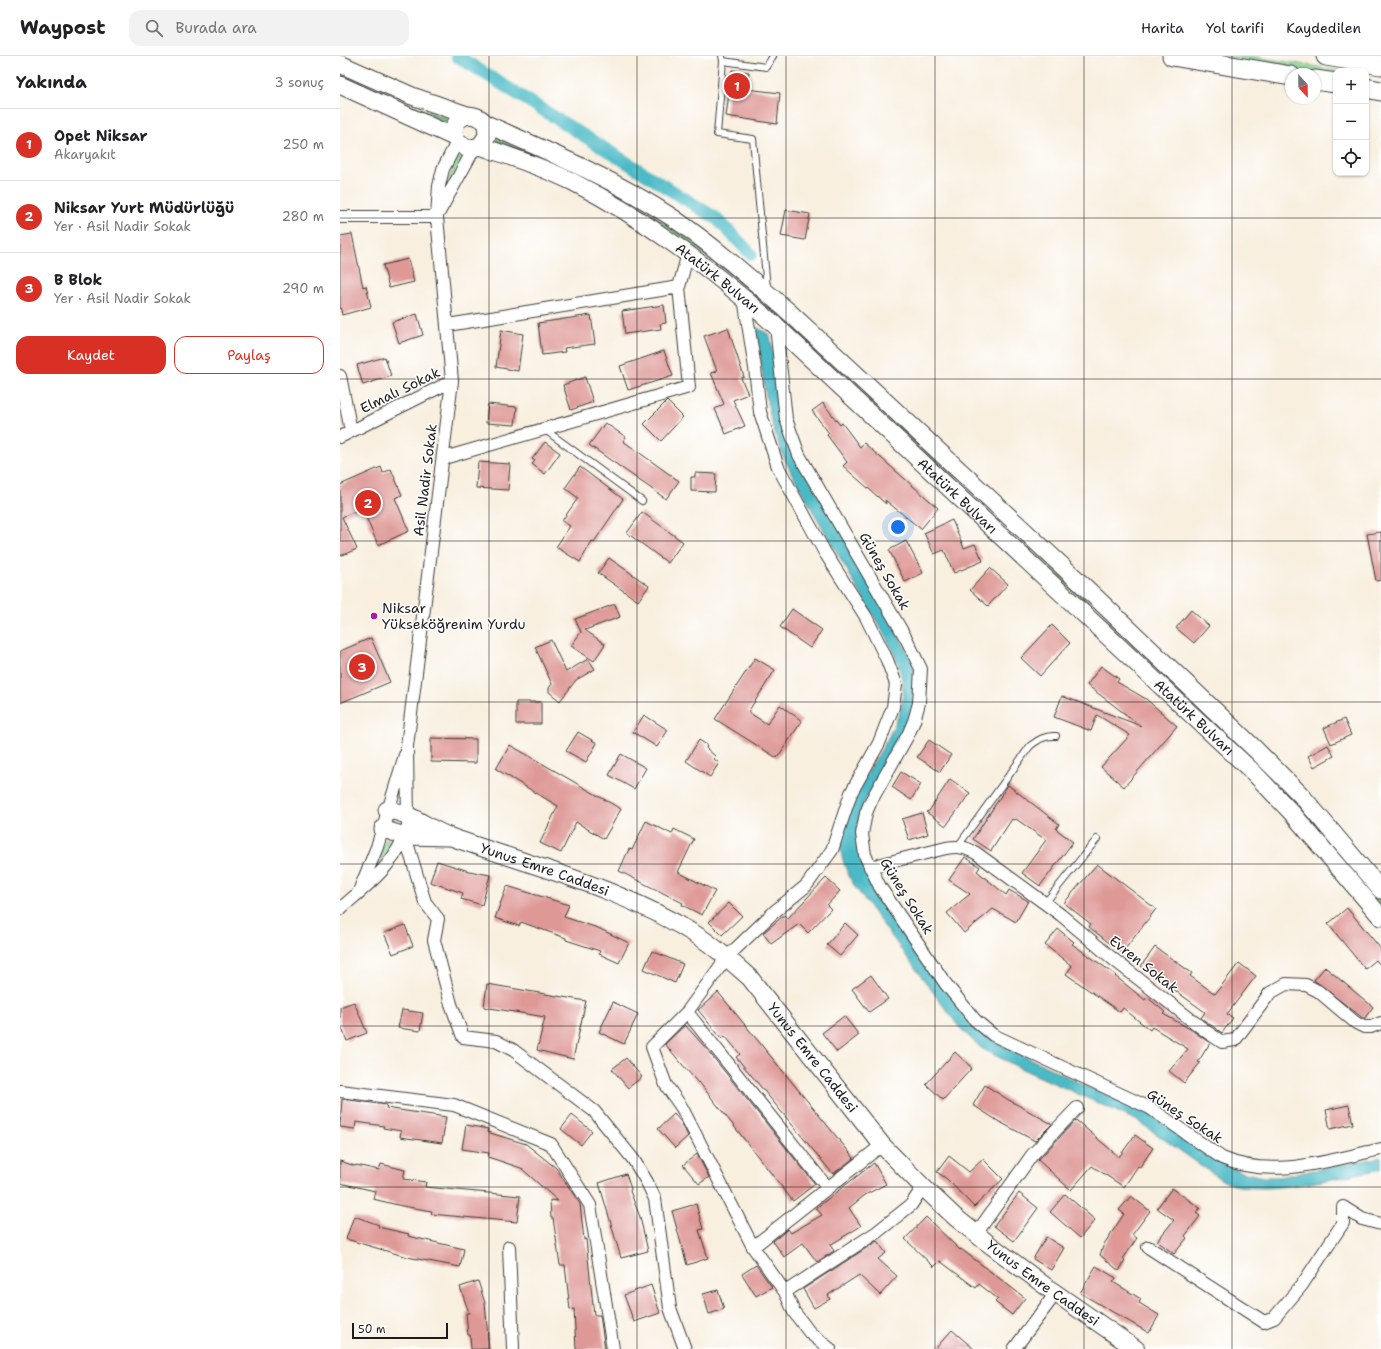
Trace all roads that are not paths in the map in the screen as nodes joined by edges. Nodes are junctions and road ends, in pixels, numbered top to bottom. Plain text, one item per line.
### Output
1 (773, 56) edge
2 (1172, 56) edge
3 (1326, 56) edge
4 (723, 59) edge
5 (340, 64) edge
6 (1381, 65) edge
7 (1285, 75) edge
8 (1321, 81) edge
9 (1333, 83) edge
10 (340, 85) edge
11 (1369, 89) edge
12 (1381, 91) edge
13 (467, 116) junction
14 (486, 124) junction
15 (456, 140) junction
16 (477, 148) junction
17 (437, 216) junction
18 (340, 217) edge
19 (688, 254) junction
20 (679, 287) junction
21 (768, 293) junction
22 (744, 298) junction
23 (448, 325) junction
24 (776, 326) junction
25 (340, 376) edge
26 (452, 381) junction
27 (544, 429) junction
28 (352, 431) junction
29 (340, 437) edge
30 (444, 458) junction
31 (642, 501) dead end
32 (1056, 736) dead end
33 (408, 746) junction
34 (387, 810) junction
35 (408, 814) junction
36 (382, 829) junction
37 (405, 836) junction
38 (449, 837) junction
39 (1097, 839) dead end
40 (958, 846) junction
41 (870, 866) junction
42 (1381, 890) edge
43 (359, 893) junction
44 (1045, 903) junction
45 (340, 909) edge
46 (1381, 917) edge
47 (727, 957) junction
48 (687, 1012) junction
49 (1381, 1023) edge
50 (340, 1091) edge
51 (1077, 1108) dead end
52 (882, 1145) junction
53 (1381, 1149) edge
54 (827, 1187) junction
55 (923, 1187) junction
56 (1381, 1224) edge
57 (976, 1234) junction
58 (509, 1247) dead end
59 (753, 1247) junction
60 (1148, 1247) dead end
61 (785, 1292) junction
62 (1056, 1293) junction
63 (513, 1349) edge
64 (612, 1349) edge
65 (685, 1349) edge
66 (830, 1349) edge
67 (1014, 1349) edge
68 (1136, 1349) edge

1 - 4 lane
2 - 7 main road
3 - 6 main road
4 - 21 lane
5 - 13 main road, Atatürk Bulvarı
8 - 9 main road
10 - 15 main road, Atatürk Bulvarı
11 - 12 main road
13 - 14 main road, Atatürk Bulvarı
13 - 15 main road
14 - 16 main road
14 - 21 main road, Atatürk Bulvarı
15 - 16 main road, Atatürk Bulvarı
15 - 17 street, Asil Nadir Sokak
16 - 17 street
16 - 19 main road, Atatürk Bulvarı
17 - 18 street
17 - 23 street, Asil Nadir Sokak
19 - 20 street
19 - 22 main road, Atatürk Bulvarı
20 - 23 street
20 - 27 street
21 - 42 main road, Atatürk Bulvarı
22 - 24 main road, Atatürk Bulvarı
22 - 47 street
23 - 26 street, Asil Nadir Sokak
24 - 41 street, Güneş Sokak
24 - 46 main road, Atatürk Bulvarı
25 - 28 street
26 - 28 street, Elmalı Sokak
26 - 30 street, Asil Nadir Sokak
27 - 30 street
27 - 31 lane
28 - 29 street, Elmalı Sokak
30 - 33 street, Asil Nadir Sokak
32 - 40 lane
33 - 34 street, Asil Nadir Sokak
33 - 35 street, Asil Nadir Sokak
34 - 35 main road, Yunus Emre Caddesi
34 - 36 street, Asil Nadir Sokak
35 - 37 street, Asil Nadir Sokak
35 - 38 main road, Yunus Emre Caddesi
36 - 37 main road, Yunus Emre Caddesi
36 - 43 street, Asil Nadir Sokak
37 - 38 main road, Yunus Emre Caddesi
37 - 43 street, Asil Nadir Sokak
37 - 65 street
38 - 47 main road, Yunus Emre Caddesi
39 - 44 lane
40 - 41 street
40 - 44 street, Evren Sokak
41 - 53 street, Güneş Sokak
43 - 45 street, Asil Nadir Sokak
44 - 49 street, Evren Sokak
47 - 48 street
47 - 52 main road, Yunus Emre Caddesi
48 - 54 street
48 - 59 street
50 - 64 street
51 - 57 street
52 - 54 street
52 - 55 main road, Yunus Emre Caddesi
54 - 59 street
55 - 57 main road, Yunus Emre Caddesi
55 - 61 street
56 - 60 street
57 - 62 main road, Yunus Emre Caddesi
58 - 63 street
59 - 61 street
61 - 66 street
62 - 67 street
62 - 68 main road, Yunus Emre Caddesi

